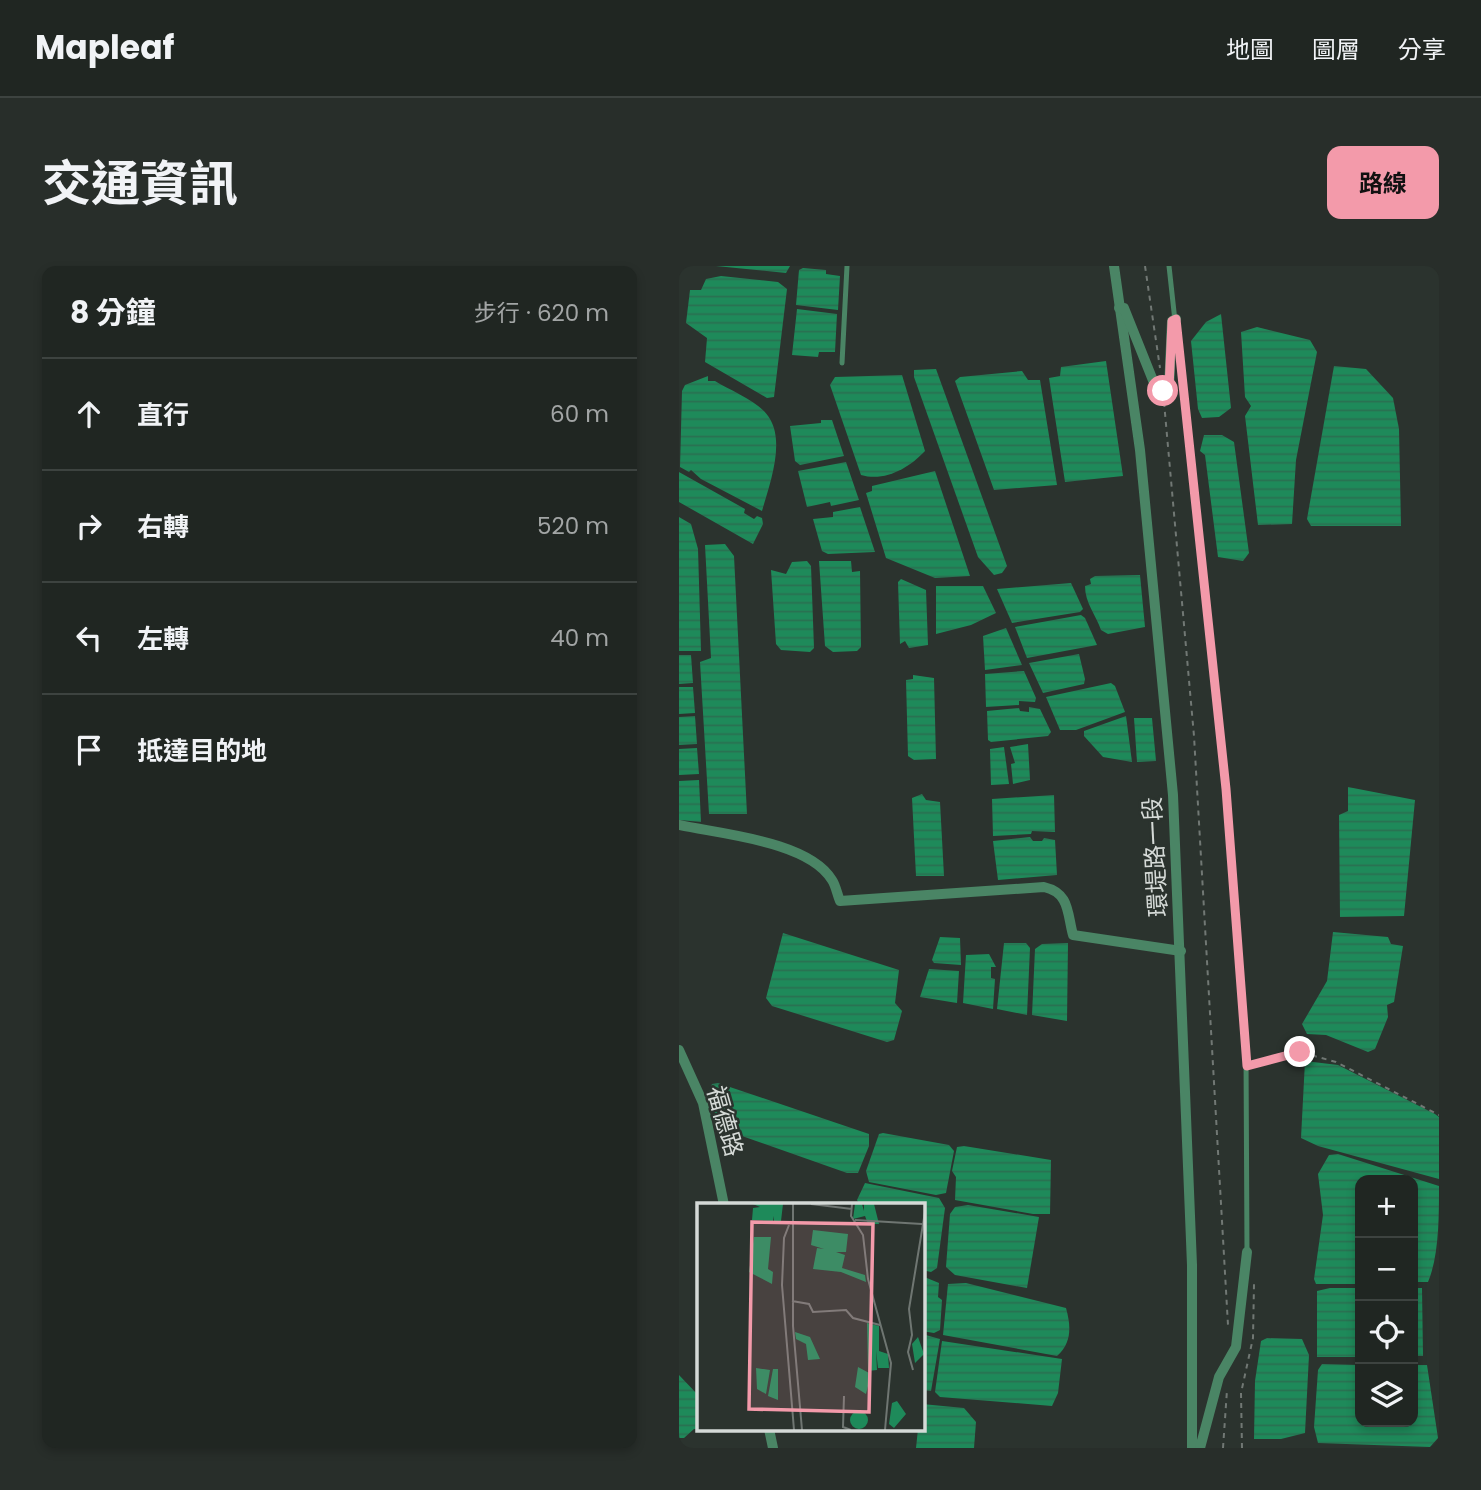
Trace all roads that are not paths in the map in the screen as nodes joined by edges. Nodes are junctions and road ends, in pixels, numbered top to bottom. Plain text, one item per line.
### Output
1 (847, 266) edge
2 (1114, 266) edge
3 (1169, 266) edge
4 (1119, 308) junction
5 (1176, 319) junction
6 (842, 362) dead end
7 (679, 825) edge
8 (1181, 951) junction
9 (679, 1050) edge
10 (724, 1203) edge
11 (1247, 1252) joint
12 (769, 1430) edge
13 (773, 1448) edge
14 (1192, 1448) edge
15 (1200, 1448) edge

1 - 6 lane
2 - 4 street, 環堤路一段
3 - 5 lane
4 - 5 street
4 - 8 street, 環堤路一段
5 - 11 lane
7 - 8 street
8 - 14 street, 環堤路一段
9 - 10 street, 福德路
11 - 15 street
12 - 13 street

